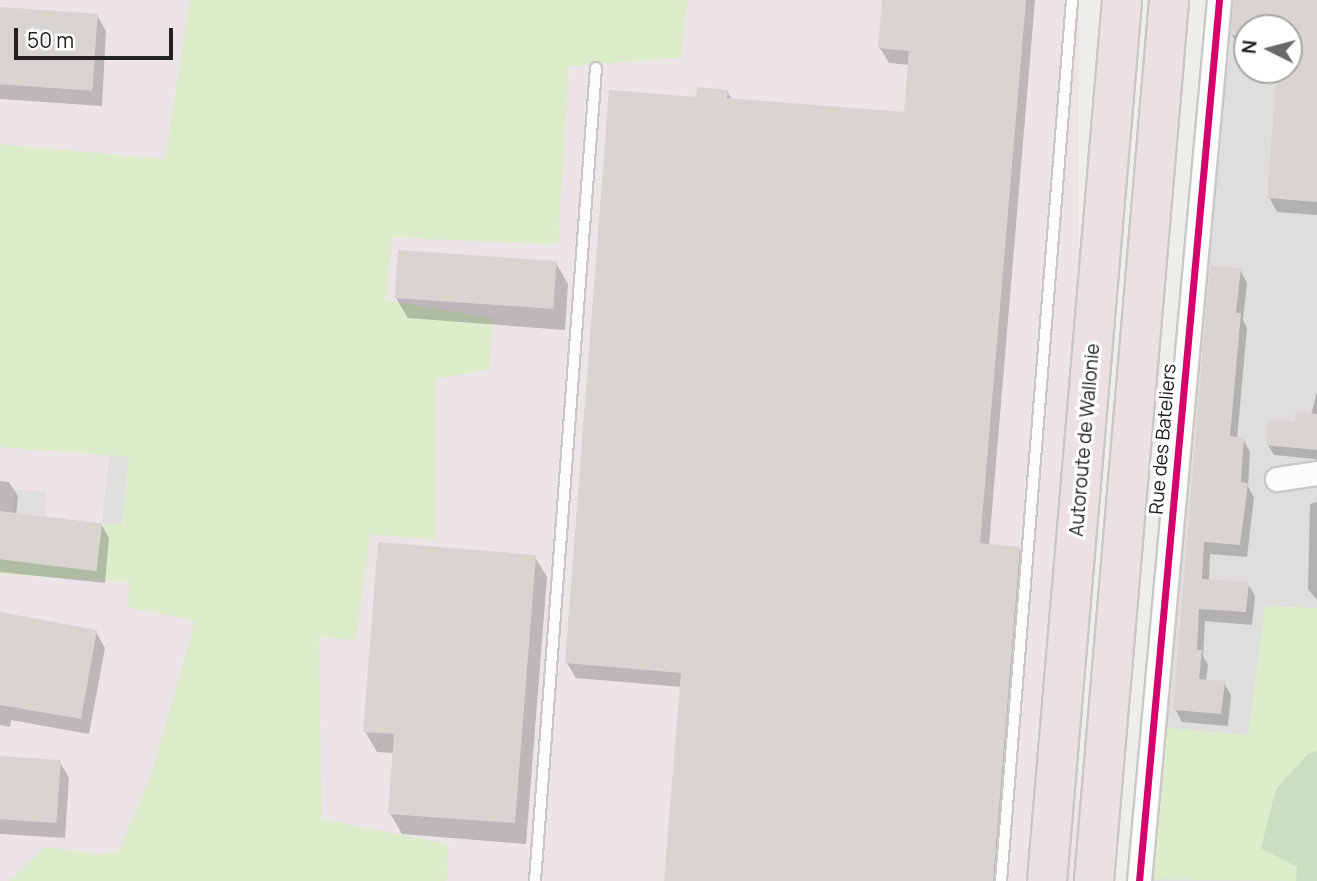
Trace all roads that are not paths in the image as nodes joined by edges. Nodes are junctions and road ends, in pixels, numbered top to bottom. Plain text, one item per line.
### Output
1 (1072, 0) edge
2 (1122, 0) edge
3 (1168, 0) edge
4 (1219, 0) edge
5 (596, 68) dead end
6 (1317, 473) edge
7 (1277, 479) dead end
8 (535, 881) edge
9 (1001, 881) edge
10 (1047, 881) edge
11 (1094, 881) edge
12 (1139, 881) edge

1 - 9 lane
2 - 10 highway, Autoroute de Wallonie
3 - 11 highway
4 - 12 street, Rue des Bateliers
5 - 8 lane
6 - 7 street

